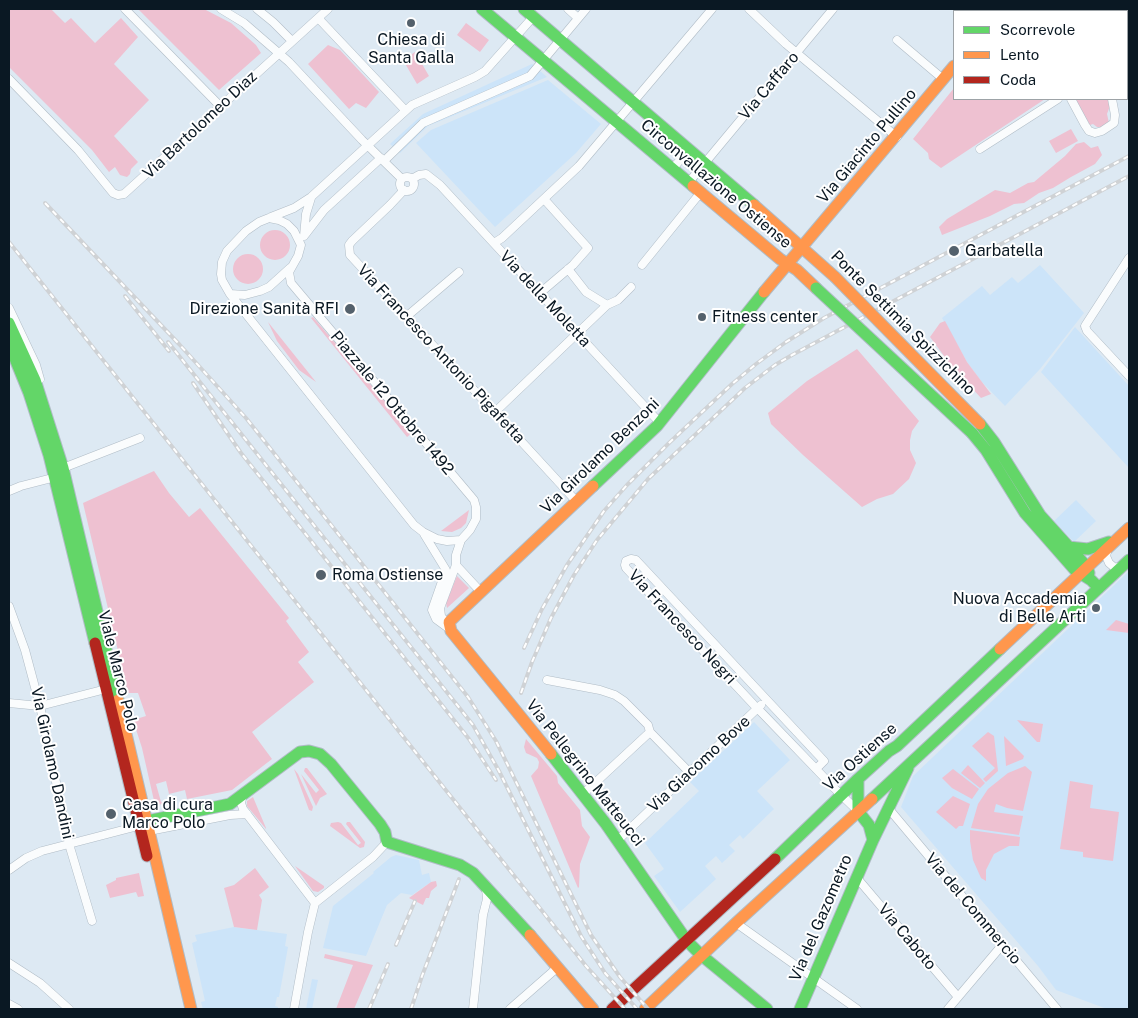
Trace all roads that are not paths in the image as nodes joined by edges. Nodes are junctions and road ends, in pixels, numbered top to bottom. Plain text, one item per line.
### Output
1 (125, 9) edge
2 (222, 9) edge
3 (257, 9) edge
4 (328, 9) edge
5 (482, 9) edge
6 (524, 9) edge
7 (568, 9) edge
8 (586, 9) edge
9 (712, 9) edge
10 (749, 9) edge
11 (833, 9) edge
12 (994, 9) edge
13 (984, 10) edge
14 (534, 16) junction
15 (578, 18) junction
16 (319, 19) junction
17 (516, 37) junction
18 (560, 40) junction
19 (896, 40) dead end
20 (292, 41) junction
21 (278, 53) junction
22 (797, 53) junction
23 (543, 60) junction
24 (953, 67) edge
25 (9, 79) edge
26 (944, 79) junction
27 (1056, 100) edge
28 (1072, 100) edge
29 (1112, 100) edge
30 (633, 102) junction
31 (220, 106) junction
32 (405, 110) junction
33 (616, 122) junction
34 (897, 137) junction
35 (368, 146) junction
36 (980, 149) dead end
37 (689, 150) junction
38 (382, 159) junction
39 (705, 163) junction
40 (673, 168) junction
41 (402, 178) junction
42 (412, 179) junction
43 (689, 182) junction
44 (404, 190) junction
45 (701, 192) junction
46 (312, 197) junction
47 (544, 199) junction
48 (269, 218) junction
49 (304, 236) junction
50 (494, 243) junction
51 (301, 245) junction
52 (803, 247) junction
53 (1129, 258) edge
54 (642, 265) dead end
55 (290, 268) junction
56 (568, 269) junction
57 (795, 269) junction
58 (458, 272) dead end
59 (631, 287) dead end
60 (540, 293) junction
61 (230, 294) junction
62 (607, 305) junction
63 (9, 308) edge
64 (406, 317) junction
65 (9, 323) edge
66 (577, 333) junction
67 (14, 339) edge
68 (1129, 376) edge
69 (494, 412) junction
70 (660, 423) junction
71 (976, 428) junction
72 (140, 438) dead end
73 (63, 468) junction
74 (55, 478) junction
75 (9, 491) edge
76 (577, 502) junction
77 (1129, 528) edge
78 (423, 532) junction
79 (1117, 539) junction
80 (461, 540) junction
81 (1068, 547) junction
82 (1108, 548) junction
83 (1127, 563) edge
84 (456, 565) junction
85 (1083, 570) junction
86 (1095, 584) junction
87 (480, 591) junction
88 (9, 606) edge
89 (451, 631) junction
90 (547, 680) dead end
91 (106, 689) junction
92 (766, 700) junction
93 (9, 703) edge
94 (40, 706) junction
95 (758, 708) junction
96 (650, 732) junction
97 (910, 764) junction
98 (816, 769) junction
99 (690, 773) junction
100 (858, 779) junction
101 (243, 794) junction
102 (583, 794) junction
103 (841, 795) junction
104 (858, 798) junction
105 (870, 800) junction
106 (889, 809) junction
107 (858, 811) junction
108 (247, 814) junction
109 (145, 826) junction
110 (618, 840) junction
111 (872, 840) junction
112 (387, 842) junction
113 (69, 844) junction
114 (9, 870) edge
115 (856, 878) junction
116 (485, 886) junction
117 (315, 904) junction
118 (92, 921) dead end
119 (736, 923) junction
120 (1003, 944) junction
121 (694, 948) junction
122 (9, 963) edge
123 (558, 967) junction
124 (813, 978) junction
125 (958, 997) junction
126 (9, 1004) edge
127 (18, 1009) edge
128 (69, 1009) edge
129 (184, 1009) edge
130 (191, 1009) edge
131 (294, 1009) edge
132 (473, 1009) edge
133 (510, 1009) edge
134 (593, 1009) edge
135 (612, 1009) edge
136 (645, 1009) edge
137 (767, 1009) edge
138 (800, 1009) edge
139 (857, 1009) edge
140 (948, 1009) edge
141 (1057, 1009) edge

1 - 31 street
2 - 21 street
3 - 20 street
4 - 16 street, Via Bartolomeo Diaz
5 - 17 main road, Circonvallazione Ostiense
6 - 14 main road, Circonvallazione Ostiense
7 - 15 street
8 - 15 street
9 - 30 street
10 - 22 street
11 - 22 street, Via Caffaro
12 - 13 main road
14 - 17 street
14 - 18 main road, Circonvallazione Ostiense
15 - 18 street
16 - 20 street, Via Bartolomeo Diaz
16 - 32 street
17 - 23 main road, Circonvallazione Ostiense
17 - 32 street
18 - 23 street
18 - 30 main road, Circonvallazione Ostiense
19 - 26 street
20 - 21 street, Via Bartolomeo Diaz
21 - 31 street, Via Bartolomeo Diaz
21 - 35 street
22 - 34 street
22 - 39 street, Via Caffaro
23 - 33 main road, Circonvallazione Ostiense
23 - 38 street
24 - 26 main road, Via Giacinto Pullino
25 - 31 street, Via Bartolomeo Diaz
26 - 34 main road, Via Giacinto Pullino
27 - 36 street
28 - 29 street
30 - 33 street, Circonvallazione Ostiense
30 - 37 main road, Circonvallazione Ostiense
32 - 35 street
33 - 40 main road, Circonvallazione Ostiense
33 - 47 street
34 - 52 main road, Via Giacinto Pullino
35 - 38 street
35 - 46 street
37 - 39 main road, Circonvallazione Ostiense
37 - 40 street
38 - 41 street
38 - 49 street
39 - 43 street, Via Caffaro
39 - 52 main road, Circonvallazione Ostiense
40 - 43 main road, Circonvallazione Ostiense
41 - 42 street
41 - 44 street
42 - 44 street
42 - 50 street, Via della Moletta
43 - 45 main road, Circonvallazione Ostiense
44 - 64 street, Via Francesco Antonio Pigafetta
45 - 54 street
45 - 57 main road, Circonvallazione Ostiense
46 - 48 street
46 - 49 street
47 - 50 street
47 - 56 street
48 - 51 street
48 - 61 street
49 - 51 street
50 - 60 street, Via della Moletta
51 - 55 street
52 - 57 main road, Via Girolamo Benzoni
52 - 71 main road, Ponte Settimia Spizzichino, bridge
53 - 68 street
55 - 61 street
55 - 80 street, Piazzale 12 Ottobre 1492
56 - 60 street
56 - 62 street
57 - 70 main road, Via Girolamo Benzoni
57 - 71 main road, Ponte Settimia Spizzichino, bridge
58 - 64 street
59 - 62 street
60 - 66 street, Via della Moletta
61 - 78 street
62 - 66 street
63 - 67 street, Viale Marco Polo
64 - 69 street, Via Francesco Antonio Pigafetta
65 - 67 main road, Viale Marco Polo
66 - 69 street
66 - 70 street, Via della Moletta
67 - 73 main road, Viale Marco Polo
67 - 74 main road, Viale Marco Polo
69 - 76 street, Via Francesco Antonio Pigafetta
70 - 76 main road, Via Girolamo Benzoni
71 - 81 main road
71 - 85 main road
72 - 73 street
73 - 74 street
73 - 109 main road, Viale Marco Polo
74 - 75 street
74 - 91 main road, Viale Marco Polo
76 - 87 main road, Via Girolamo Benzoni
77 - 79 main road, Via Ostiense
78 - 80 street
78 - 89 street
79 - 81 main road
79 - 82 main road, Via Ostiense
80 - 84 street, Piazzale 12 Ottobre 1492
81 - 85 main road
82 - 83 street
82 - 85 main road, Via Ostiense
83 - 86 main road, Via Ostiense
84 - 87 street
84 - 89 street, Piazzale 12 Ottobre 1492
85 - 86 main road
85 - 100 main road, Via Ostiense
86 - 97 main road, Via Ostiense
87 - 89 main road, Via Girolamo Benzoni
88 - 94 street, Via Girolamo Dandini
89 - 102 main road, Via Pellegrino Matteucci
90 - 96 street
91 - 94 street
91 - 109 main road, Viale Marco Polo
92 - 95 street
92 - 95 street, Via Francesco Negri
92 - 98 street, Via Francesco Negri
93 - 94 street
94 - 113 street, Via Girolamo Dandini
95 - 98 street, Via Francesco Negri
95 - 99 street, Via Giacomo Bove
96 - 99 street
96 - 102 street
97 - 105 main road, Via Ostiense
97 - 106 main road, Via del Gazometro
98 - 103 street, Via Francesco Negri
99 - 110 street, Via Giacomo Bove
100 - 103 main road, Via Ostiense
100 - 104 main road
101 - 108 street
101 - 109 main road
101 - 112 main road
102 - 110 main road, Via Pellegrino Matteucci
103 - 107 street, Via Francesco Negri
103 - 121 main road, Via Ostiense
104 - 105 street
104 - 107 main road
105 - 107 main road, Via Ostiense
106 - 111 main road, Via del Gazometro
106 - 120 street, Via del Commercio
107 - 111 main road
107 - 119 main road, Via Ostiense
108 - 109 street
108 - 117 street
109 - 113 street
109 - 129 main road, Viale Marco Polo
109 - 130 main road, Viale Marco Polo
110 - 121 main road, Via Pellegrino Matteucci
111 - 115 main road, Via del Gazometro
112 - 116 main road
112 - 117 street
113 - 114 street
113 - 118 street, Via Girolamo Dandini
115 - 124 main road, Via del Gazometro
115 - 125 street, Via Caboto
116 - 123 main road
116 - 132 street
117 - 131 street
119 - 121 main road, Via Ostiense
119 - 124 street
120 - 125 street
120 - 141 street, Via del Commercio
121 - 135 main road, Via Ostiense
121 - 136 main road, Via Ostiense
121 - 137 main road, Via Pellegrino Matteucci
122 - 128 street
123 - 133 street
123 - 134 main road
124 - 138 main road, Via del Gazometro
124 - 139 street
125 - 140 street
126 - 127 street

